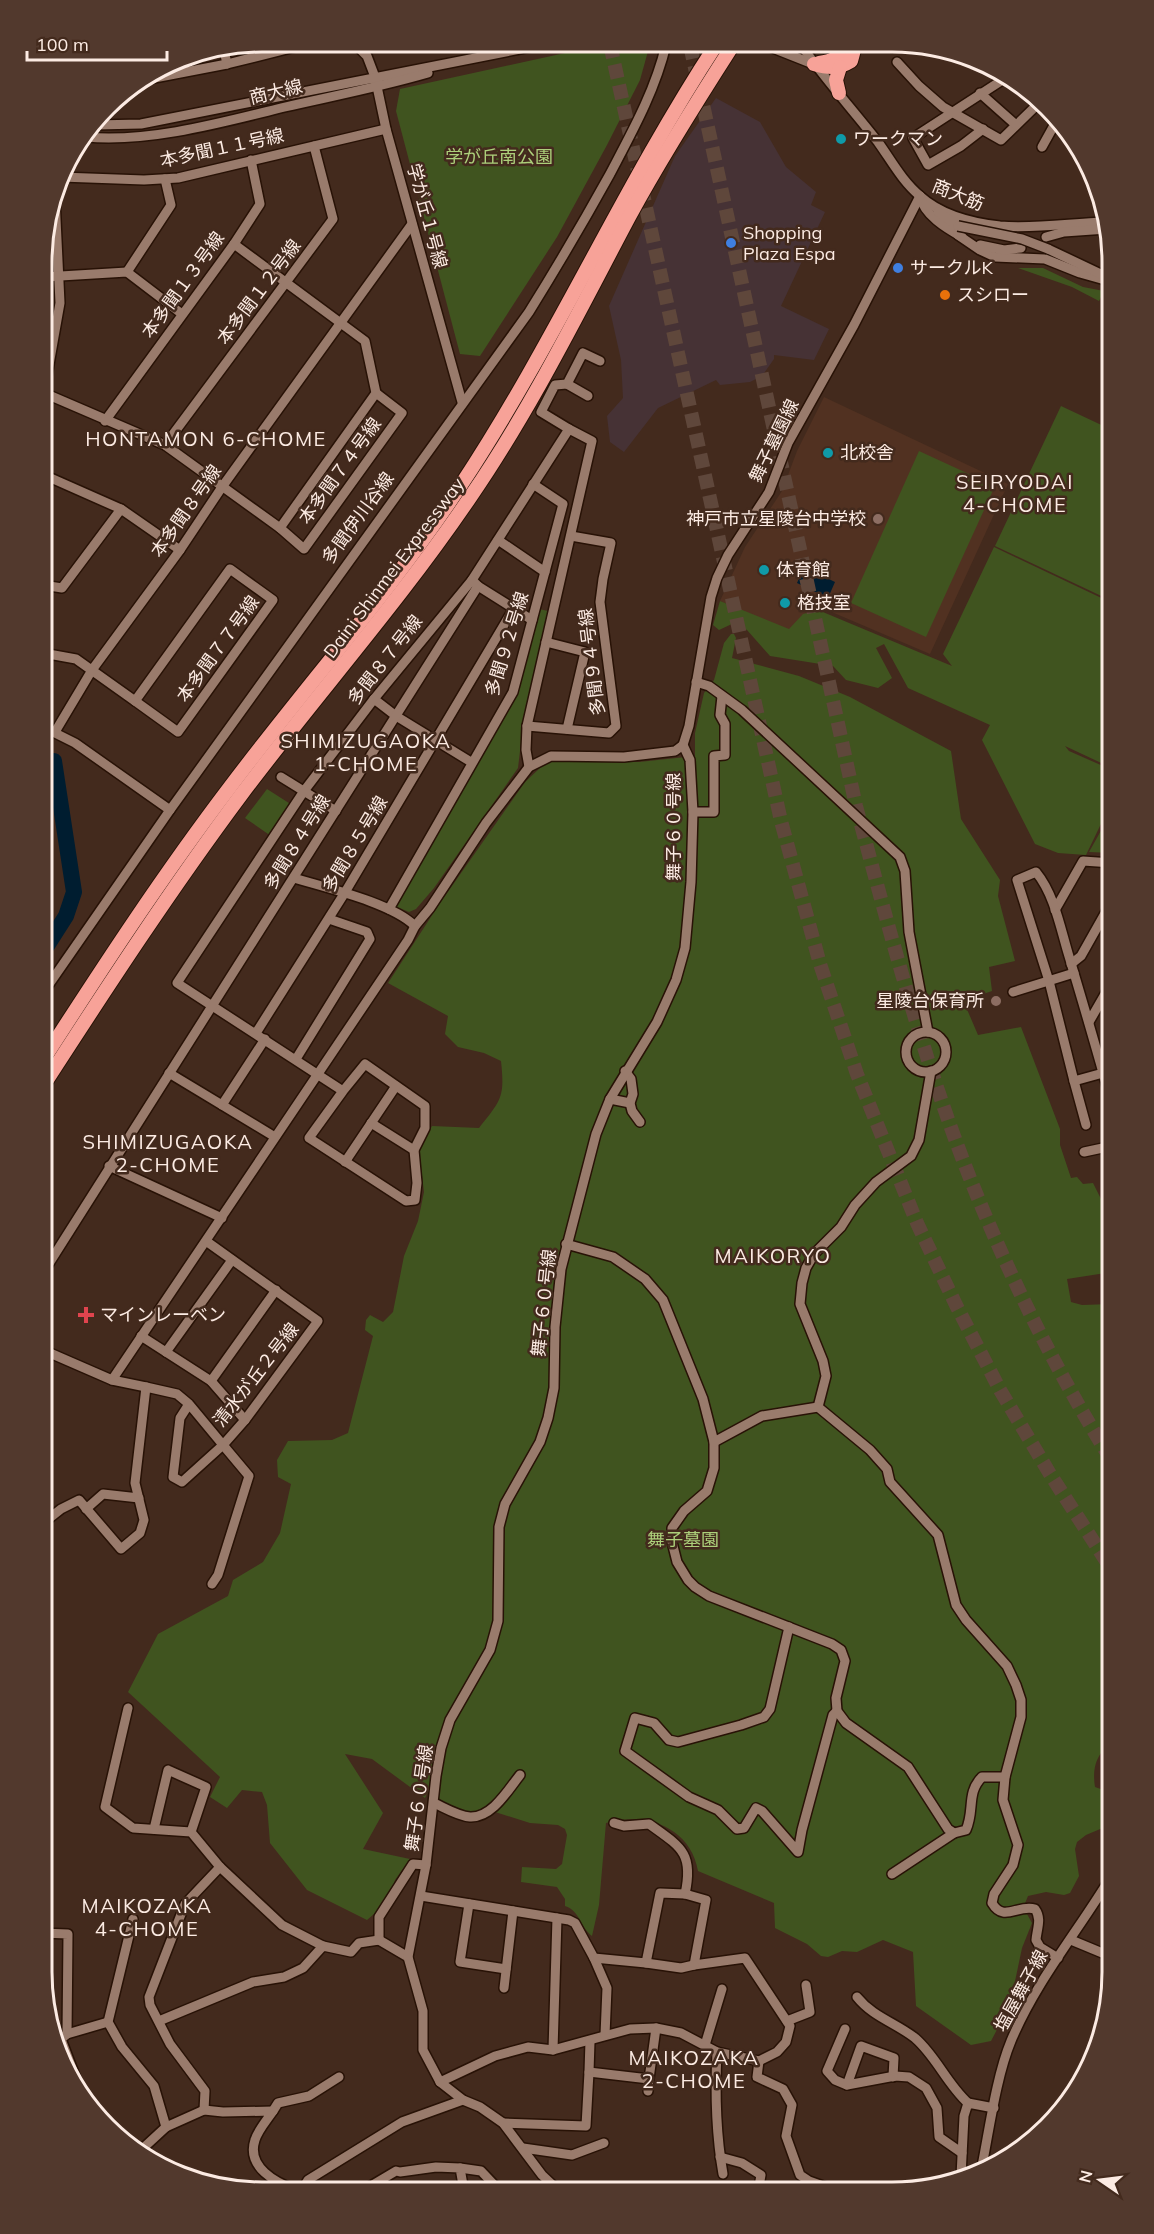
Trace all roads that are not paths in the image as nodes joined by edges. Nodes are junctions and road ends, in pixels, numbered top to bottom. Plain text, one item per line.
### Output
1 (664, 52) edge
2 (712, 52) edge
3 (728, 52) edge
4 (734, 52) edge
5 (785, 52) edge
6 (809, 52) edge
7 (841, 52) edge
8 (853, 52) edge
9 (271, 53) edge
10 (364, 53) edge
11 (505, 53) edge
12 (225, 56) edge
13 (470, 60) junction
14 (897, 62) dead end
15 (227, 64) junction
16 (828, 68) junction
17 (168, 75) edge
18 (375, 77) junction
19 (998, 82) edge
20 (378, 88) junction
21 (839, 93) joint
22 (980, 93) junction
23 (693, 107) junction
24 (1033, 108) edge
25 (952, 111) junction
26 (104, 125) edge
27 (1016, 125) junction
28 (1052, 128) edge
29 (386, 129) junction
30 (983, 129) junction
31 (94, 138) edge
32 (314, 146) junction
33 (1042, 147) dead end
34 (250, 160) junction
35 (70, 177) edge
36 (165, 178) junction
37 (923, 199) junction
38 (1097, 222) edge
39 (57, 223) edge
40 (412, 224) junction
41 (958, 230) junction
42 (1098, 230) edge
43 (1046, 237) dead end
44 (234, 244) junction
45 (1021, 248) dead end
46 (127, 272) junction
47 (60, 275) junction
48 (52, 276) edge
49 (1102, 276) edge
50 (1102, 278) edge
51 (286, 283) junction
52 (182, 314) junction
53 (341, 324) junction
54 (52, 348) edge
55 (600, 361) dead end
56 (567, 384) junction
57 (376, 393) junction
58 (588, 396) dead end
59 (52, 397) edge
60 (462, 402) junction
61 (105, 421) junction
62 (569, 429) junction
63 (165, 445) junction
64 (52, 479) edge
65 (533, 484) junction
66 (222, 488) junction
67 (121, 509) junction
68 (280, 528) junction
69 (571, 536) junction
70 (498, 540) junction
71 (180, 550) junction
72 (545, 572) junction
73 (475, 583) junction
74 (52, 586) edge
75 (514, 608) junction
76 (532, 620) junction
77 (546, 642) junction
78 (52, 655) edge
79 (92, 670) junction
80 (696, 682) junction
81 (722, 696) junction
82 (374, 699) junction
83 (135, 701) junction
84 (396, 716) junction
85 (527, 726) junction
86 (567, 729) junction
87 (52, 731) edge
88 (55, 732) junction
89 (437, 740) junction
90 (683, 745) junction
91 (471, 762) junction
92 (529, 767) junction
93 (281, 777) dead end
94 (304, 792) junction
95 (170, 810) junction
96 (336, 811) junction
97 (693, 812) junction
98 (1102, 862) edge
99 (294, 878) junction
100 (344, 894) junction
101 (389, 909) junction
102 (1055, 910) junction
103 (329, 919) junction
104 (1102, 920) edge
105 (415, 926) junction
106 (1073, 969) junction
107 (52, 980) edge
108 (1049, 981) junction
109 (1013, 992) dead end
110 (1102, 1000) edge
111 (213, 1006) junction
112 (1089, 1022) junction
113 (928, 1032) junction
114 (256, 1033) junction
115 (265, 1039) junction
116 (52, 1046) edge
117 (296, 1059) junction
118 (1102, 1059) edge
119 (625, 1071) junction
120 (931, 1071) junction
121 (52, 1072) edge
122 (169, 1073) junction
123 (318, 1074) junction
124 (1102, 1076) edge
125 (1074, 1081) junction
126 (396, 1086) junction
127 (343, 1091) junction
128 (610, 1099) junction
129 (630, 1103) junction
130 (222, 1105) junction
131 (640, 1122) dead end
132 (371, 1124) junction
133 (1086, 1125) dead end
134 (276, 1137) junction
135 (1101, 1148) edge
136 (414, 1150) junction
137 (1084, 1152) dead end
138 (345, 1162) junction
139 (109, 1166) junction
140 (222, 1218) junction
141 (206, 1241) junction
142 (566, 1244) junction
143 (52, 1258) edge
144 (232, 1260) junction
145 (276, 1290) junction
146 (141, 1336) junction
147 (166, 1352) junction
148 (52, 1354) edge
149 (112, 1380) junction
150 (211, 1381) junction
151 (146, 1387) junction
152 (189, 1404) junction
153 (819, 1407) junction
154 (245, 1420) junction
155 (714, 1442) junction
156 (222, 1445) junction
157 (138, 1498) junction
158 (86, 1509) junction
159 (52, 1516) edge
160 (212, 1584) dead end
161 (789, 1627) junction
162 (128, 1708) dead end
163 (837, 1711) junction
164 (520, 1776) dead end
165 (1005, 1777) junction
166 (434, 1803) junction
167 (614, 1823) dead end
168 (154, 1829) junction
169 (191, 1832) junction
170 (954, 1833) junction
171 (426, 1865) junction
172 (220, 1867) junction
173 (892, 1874) dead end
174 (685, 1894) junction
175 (1101, 1894) edge
176 (421, 1896) junction
177 (470, 1904) junction
178 (513, 1911) junction
179 (557, 1918) junction
180 (133, 1919) dead end
181 (52, 1933) edge
182 (379, 1940) junction
183 (1071, 1940) junction
184 (323, 1946) junction
185 (1101, 1952) edge
186 (408, 1957) junction
187 (594, 1958) junction
188 (1058, 1958) junction
189 (646, 1963) junction
190 (694, 1965) junction
191 (506, 1970) junction
192 (806, 1985) dead end
193 (504, 1989) dead end
194 (722, 1989) dead end
195 (858, 1997) dead end
196 (159, 2021) junction
197 (787, 2021) junction
198 (108, 2022) junction
199 (656, 2028) junction
200 (845, 2029) dead end
201 (605, 2035) junction
202 (64, 2036) junction
203 (590, 2041) junction
204 (705, 2045) junction
205 (68, 2050) edge
206 (553, 2050) junction
207 (717, 2052) junction
208 (759, 2061) junction
209 (589, 2072) junction
210 (339, 2077) dead end
211 (893, 2077) junction
212 (649, 2079) junction
213 (440, 2082) junction
214 (847, 2085) junction
215 (648, 2091) dead end
216 (464, 2100) junction
217 (968, 2103) junction
218 (994, 2108) junction
219 (204, 2110) junction
220 (273, 2111) junction
221 (503, 2123) junction
222 (166, 2127) junction
223 (604, 2143) dead end
224 (146, 2145) edge
225 (523, 2148) junction
226 (962, 2153) junction
227 (720, 2157) junction
228 (983, 2160) edge
229 (460, 2168) junction
230 (961, 2169) edge
231 (723, 2174) dead end
232 (273, 2182) edge
233 (307, 2182) edge
234 (377, 2182) edge
235 (462, 2182) edge
236 (491, 2182) edge
237 (549, 2182) edge
238 (760, 2182) edge
239 (812, 2182) edge

1 - 60 street, 多聞伊川谷線
2 - 116 highway, Daini Shinmei Expressway
3 - 23 highway, Daini Shinmei Expressway
4 - 23 highway
5 - 16 street
6 - 16 street
7 - 16 highway
8 - 16 highway
9 - 15 street
10 - 18 street, 学が丘１号線
11 - 13 street, 商大線
12 - 15 street
13 - 18 street, 商大線
13 - 20 street, 商大線
14 - 25 street
15 - 17 street
16 - 21 highway
18 - 20 street, 学が丘１号線
18 - 26 street, 商大線
19 - 22 street
20 - 29 street, 学が丘１号線
20 - 31 street, 商大線
21 - 37 street
22 - 25 street
22 - 27 street
23 - 121 highway, Daini Shinmei Expressway
24 - 27 street
25 - 30 street
25 - 30 street
27 - 30 street
28 - 33 street
29 - 32 street, 本多聞１１号線
29 - 40 street, 学が丘１号線
32 - 34 street, 本多聞１１号線
32 - 51 street, 本多聞１２号線
34 - 36 street, 本多聞１１号線
34 - 44 street, 本多聞１３号線
35 - 36 street, 本多聞１１号線
36 - 46 street
37 - 38 street, 商大筋
37 - 41 street
37 - 80 street, 舞子墓園線
39 - 47 street
40 - 53 street, 本多聞８号線
40 - 60 street, 学が丘１号線
41 - 45 street, 商大筋
41 - 49 street, bridge
41 - 50 street
42 - 43 street
44 - 51 street
44 - 52 street, 本多聞１３号線
46 - 47 street
46 - 52 street
47 - 48 street
47 - 54 street
51 - 53 street
51 - 63 street, 本多聞１２号線
52 - 61 street, 本多聞１３号線
53 - 57 street
53 - 66 street, 本多聞８号線
55 - 56 street
56 - 58 street
56 - 62 street
57 - 68 street
57 - 68 street, 本多聞７４号線
59 - 61 street
60 - 95 street, 多聞伊川谷線
61 - 63 street
62 - 65 street, 多聞８４号線
62 - 69 street
63 - 66 street
64 - 67 street
65 - 70 street, 多聞８４号線
65 - 72 street, 多聞９２号線
66 - 68 street
66 - 71 street, 本多聞８号線
67 - 71 street
67 - 74 street
69 - 77 street
69 - 86 street, 多聞９４号線
70 - 72 street
70 - 73 street, 多聞８４号線
71 - 79 street, 本多聞８号線
72 - 76 street, 多聞９２号線
73 - 75 street
73 - 82 street, 多聞８７号線
73 - 84 street, 多聞８４号線
75 - 76 street
75 - 89 street, 多聞８５号線
76 - 91 street, 多聞９２号線
77 - 85 street
77 - 86 street
78 - 79 street, 本多聞７７号線
79 - 83 street, 本多聞７７号線
79 - 88 street, 本多聞８号線
80 - 81 street
80 - 90 street, 舞子墓園線
81 - 97 street
81 - 113 street
82 - 84 street
82 - 94 street, 多聞８７号線
83 - 83 street, 本多聞７７号線
84 - 89 street
84 - 96 street, 多聞８４号線
85 - 86 street, 多聞９４号線
85 - 92 street
87 - 88 street
88 - 95 street
89 - 91 street
89 - 100 street, 多聞８５号線
90 - 92 street
90 - 97 street, 舞子６０号線
91 - 101 street, 多聞９２号線
92 - 105 street
93 - 94 street
94 - 96 street
94 - 111 street, 多聞８７号線
95 - 107 street, 多聞伊川谷線
96 - 99 street, 多聞８４号線
97 - 119 street, 舞子６０号線
98 - 102 street
99 - 100 street
99 - 111 street, 多聞８４号線
100 - 101 street
100 - 103 street, 多聞８５号線
101 - 105 street
102 - 106 street
102 - 108 street
103 - 114 street, 多聞８５号線
103 - 117 street
104 - 106 street
105 - 123 street
106 - 108 street
106 - 112 street
108 - 109 street
108 - 125 street
110 - 112 street
111 - 114 street
111 - 122 street, 多聞８４号線
112 - 118 street
113 - 120 street
113 - 120 street
114 - 115 street
115 - 117 street
115 - 130 street
117 - 123 street
119 - 128 street, 舞子６０号線
119 - 129 street
120 - 153 street
122 - 130 street
122 - 139 street, 多聞８４号線
123 - 127 street
123 - 134 street
124 - 125 street
125 - 133 street
126 - 127 street
126 - 132 street
126 - 136 street
127 - 138 street
128 - 129 street
128 - 142 street, 舞子６０号線
129 - 131 street
130 - 134 street
132 - 136 street
132 - 138 street
134 - 140 street
135 - 137 street
136 - 138 street
139 - 140 street
139 - 143 street, 多聞８４号線
140 - 141 street
141 - 144 street, 清水が丘２号線
141 - 146 street
142 - 155 street
142 - 166 street, 舞子６０号線
144 - 145 street, 清水が丘２号線
144 - 147 street
145 - 150 street
145 - 154 street, 清水が丘２号線
146 - 147 street
146 - 149 street
147 - 150 street
148 - 149 street
149 - 151 street
150 - 154 street
151 - 152 street
151 - 157 street
152 - 156 street
152 - 156 street, 清水が丘２号線
153 - 155 street
153 - 165 street
154 - 156 street, 清水が丘２号線
155 - 161 street
156 - 160 street
157 - 158 street
157 - 158 street
158 - 159 street
161 - 163 street
161 - 163 street
162 - 168 street
163 - 170 street
164 - 166 street
165 - 170 street
165 - 188 street
166 - 171 street, 舞子６０号線
167 - 174 street
168 - 169 street
168 - 169 street
169 - 172 street
170 - 173 street
171 - 176 street, 舞子６０号線
171 - 182 street, 舞子６０号線
172 - 184 street
172 - 196 street
174 - 189 street
174 - 190 street
175 - 183 street, 塩屋舞子線
176 - 177 street
176 - 186 street, 舞子６０号線
177 - 178 street
177 - 191 street
178 - 179 street
178 - 191 street
179 - 187 street
179 - 206 street
180 - 198 street
181 - 202 street
182 - 184 street
182 - 186 street
183 - 185 street
183 - 188 street, 塩屋舞子線
184 - 196 street
186 - 213 street, 舞子６０号線
187 - 189 street
187 - 201 street
188 - 218 street, 塩屋舞子線
189 - 190 street
190 - 197 street
191 - 193 street
192 - 197 street
194 - 204 street
195 - 217 street
196 - 219 street
197 - 208 street
198 - 202 street
198 - 222 street
199 - 201 street
199 - 204 street
199 - 212 street
200 - 214 street
201 - 203 street
202 - 205 street
203 - 206 street
203 - 209 street
204 - 207 street
206 - 213 street
207 - 208 street
207 - 227 street
208 - 239 street
209 - 212 street
209 - 221 street
210 - 220 street
211 - 214 street
211 - 214 street
211 - 226 street
212 - 215 street
213 - 216 street, 舞子６０号線
216 - 221 street, 舞子６０号線
216 - 233 street
217 - 218 street
217 - 226 street
218 - 228 street, 塩屋舞子線
219 - 220 street
219 - 222 street
220 - 232 street
221 - 225 street, 舞子６０号線
222 - 224 street
223 - 225 street
225 - 237 street, 舞子６０号線
226 - 230 street
227 - 231 street
227 - 238 street
229 - 234 street
229 - 235 street
229 - 236 street

